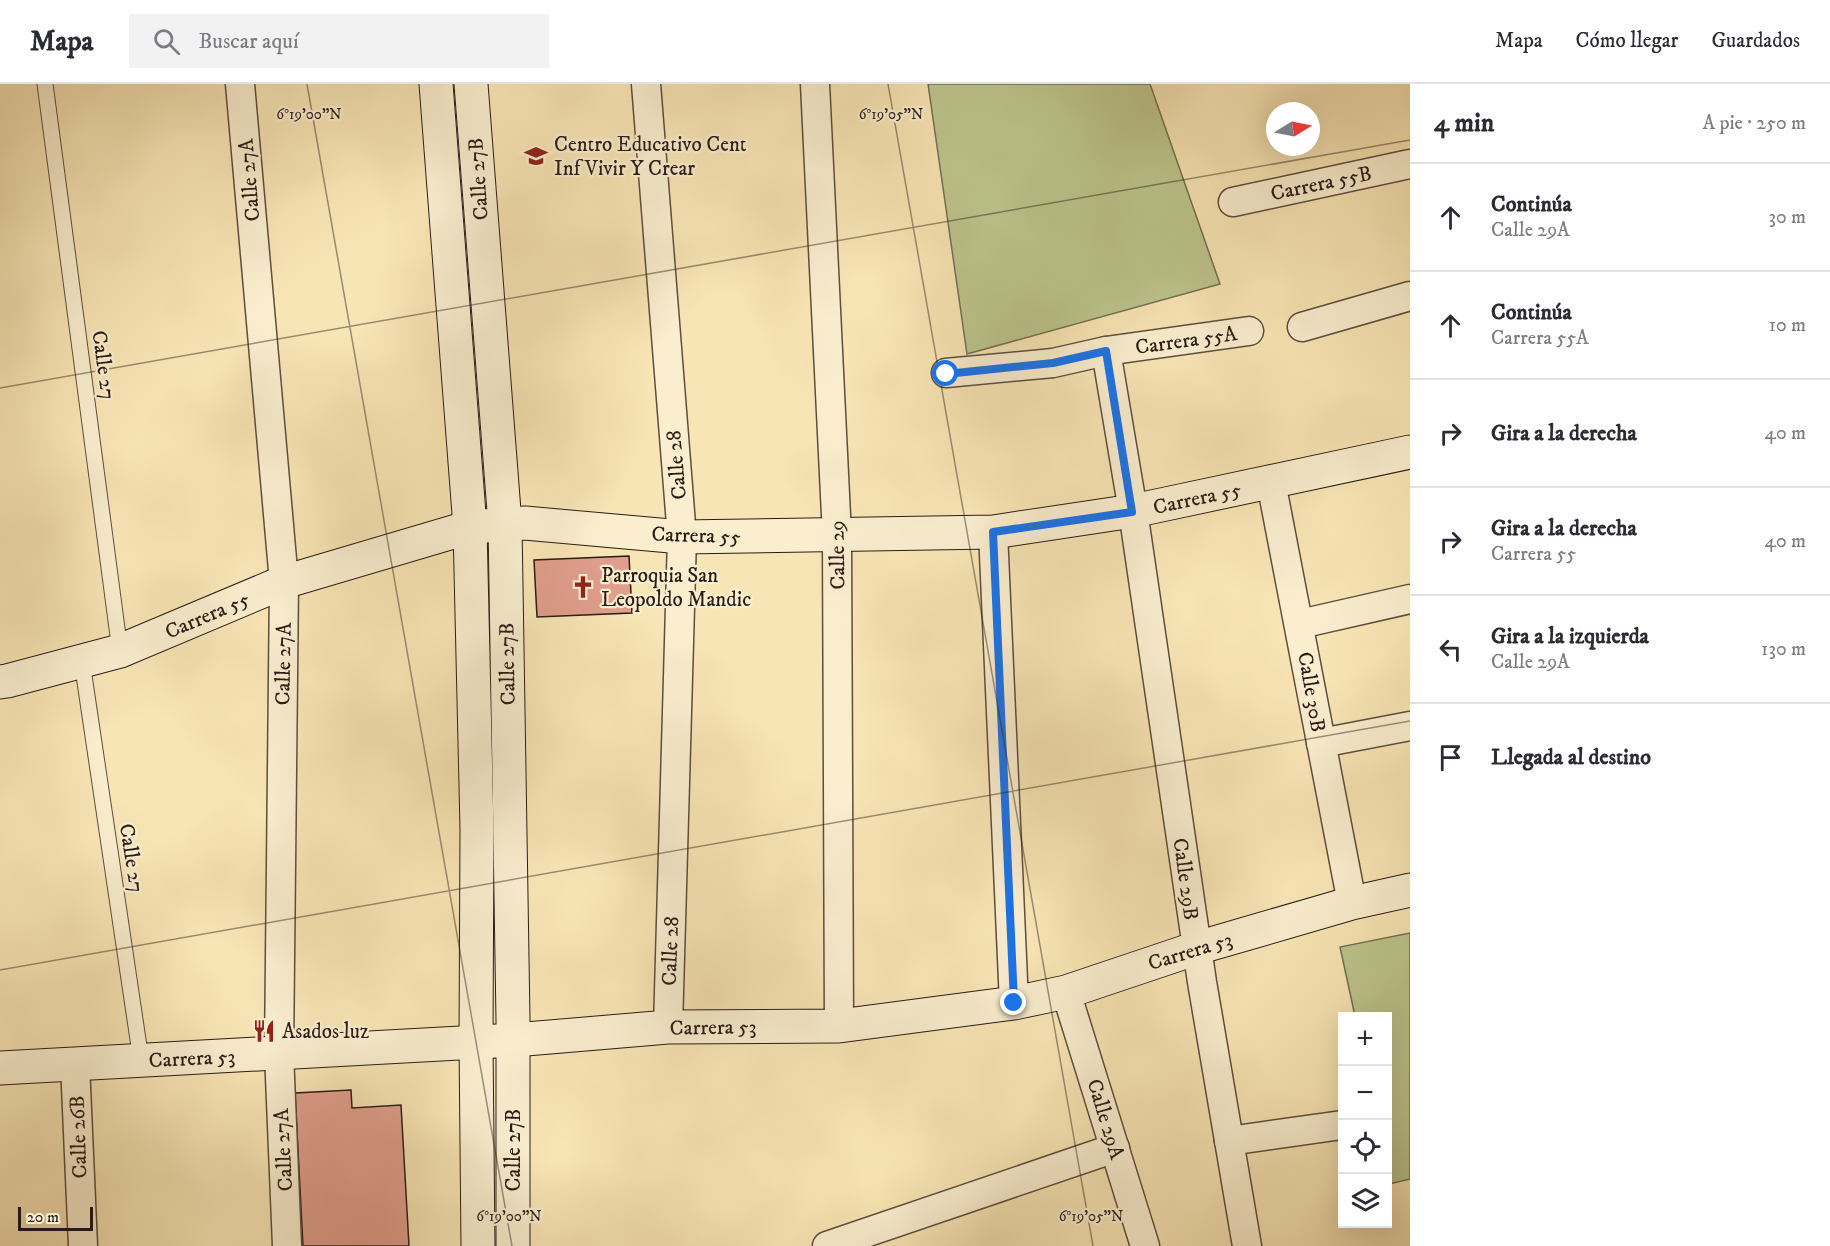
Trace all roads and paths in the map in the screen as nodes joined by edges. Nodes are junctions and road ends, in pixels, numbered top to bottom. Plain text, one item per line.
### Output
1 (45, 84) edge
2 (240, 84) edge
3 (436, 84) edge
4 (471, 84) edge
5 (646, 84) edge
6 (815, 84) edge
7 (1410, 164) edge
8 (1233, 202) dead end
9 (1410, 296) edge
10 (1302, 327) dead end
11 (1248, 331) dead end
12 (1106, 351) junction
13 (946, 374) dead end
14 (1410, 452) edge
15 (1271, 482) junction
16 (1132, 512) junction
17 (505, 524) junction
18 (470, 527) junction
19 (993, 532) junction
20 (837, 536) junction
21 (682, 537) junction
22 (284, 582) junction
23 (1410, 599) edge
24 (1300, 624) junction
25 (120, 651) junction
26 (82, 662) junction
27 (0, 682) edge
28 (1410, 726) edge
29 (1321, 743) junction
30 (1410, 890) edge
31 (1352, 903) junction
32 (1197, 948) junction
33 (1066, 992) junction
34 (1014, 1003) junction
35 (839, 1026) junction
36 (668, 1027) junction
37 (514, 1040) junction
38 (476, 1042) junction
39 (279, 1053) junction
40 (141, 1060) junction
41 (75, 1064) junction
42 (0, 1068) edge
43 (1338, 1126) edge
44 (1228, 1141) junction
45 (1115, 1148) junction
46 (83, 1246) edge
47 (287, 1246) edge
48 (478, 1246) edge
49 (513, 1246) edge
50 (827, 1246) edge
51 (1145, 1246) edge
52 (1247, 1246) edge

1 - 25 lane, Calle 27
2 - 22 street, Calle 27A
3 - 18 street, Calle 27B
4 - 17 street, Calle 27B
5 - 21 street, Calle 28
6 - 20 street, Calle 29
7 - 8 street, Carrera 55B
9 - 10 street
11 - 12 street, Carrera 55A
12 - 13 street, Carrera 55A
12 - 16 street, Calle 29B
14 - 15 street, Carrera 55
15 - 16 street, Carrera 55
15 - 24 street, Calle 30B
16 - 19 street, Carrera 55
16 - 32 street, Calle 29B
17 - 18 street, Carrera 55
17 - 21 street, Carrera 55
17 - 37 street, Calle 27B
18 - 22 street, Carrera 55
18 - 38 street, Calle 27B
19 - 20 street, Carrera 55
19 - 34 street
20 - 21 street, Carrera 55
20 - 35 street, Calle 29
21 - 36 street, Calle 28
22 - 25 street, Carrera 55
22 - 39 street, Calle 27A
23 - 24 street
24 - 29 street, Calle 30B
25 - 26 street, Carrera 55
26 - 27 street, Carrera 55
26 - 40 lane, Calle 27
28 - 29 street
29 - 31 street, Calle 30B
30 - 31 street, Carrera 53
31 - 32 street, Carrera 53
32 - 33 street, Carrera 53
32 - 44 street, Calle 29B
33 - 34 street, Carrera 53
33 - 45 street, Calle 29A
34 - 35 street, Carrera 53
35 - 36 street, Carrera 53
36 - 37 street, Carrera 53
37 - 38 street, Carrera 53
37 - 49 street, Calle 27B
38 - 39 street, Carrera 53
38 - 48 street, Calle 27B
39 - 40 street, Carrera 53
39 - 47 street, Calle 27A
40 - 41 street, Carrera 53
41 - 42 street, Carrera 53
41 - 46 street, Calle 26B
43 - 44 street
44 - 52 street, Calle 29B
45 - 50 street
45 - 51 street, Calle 29A

